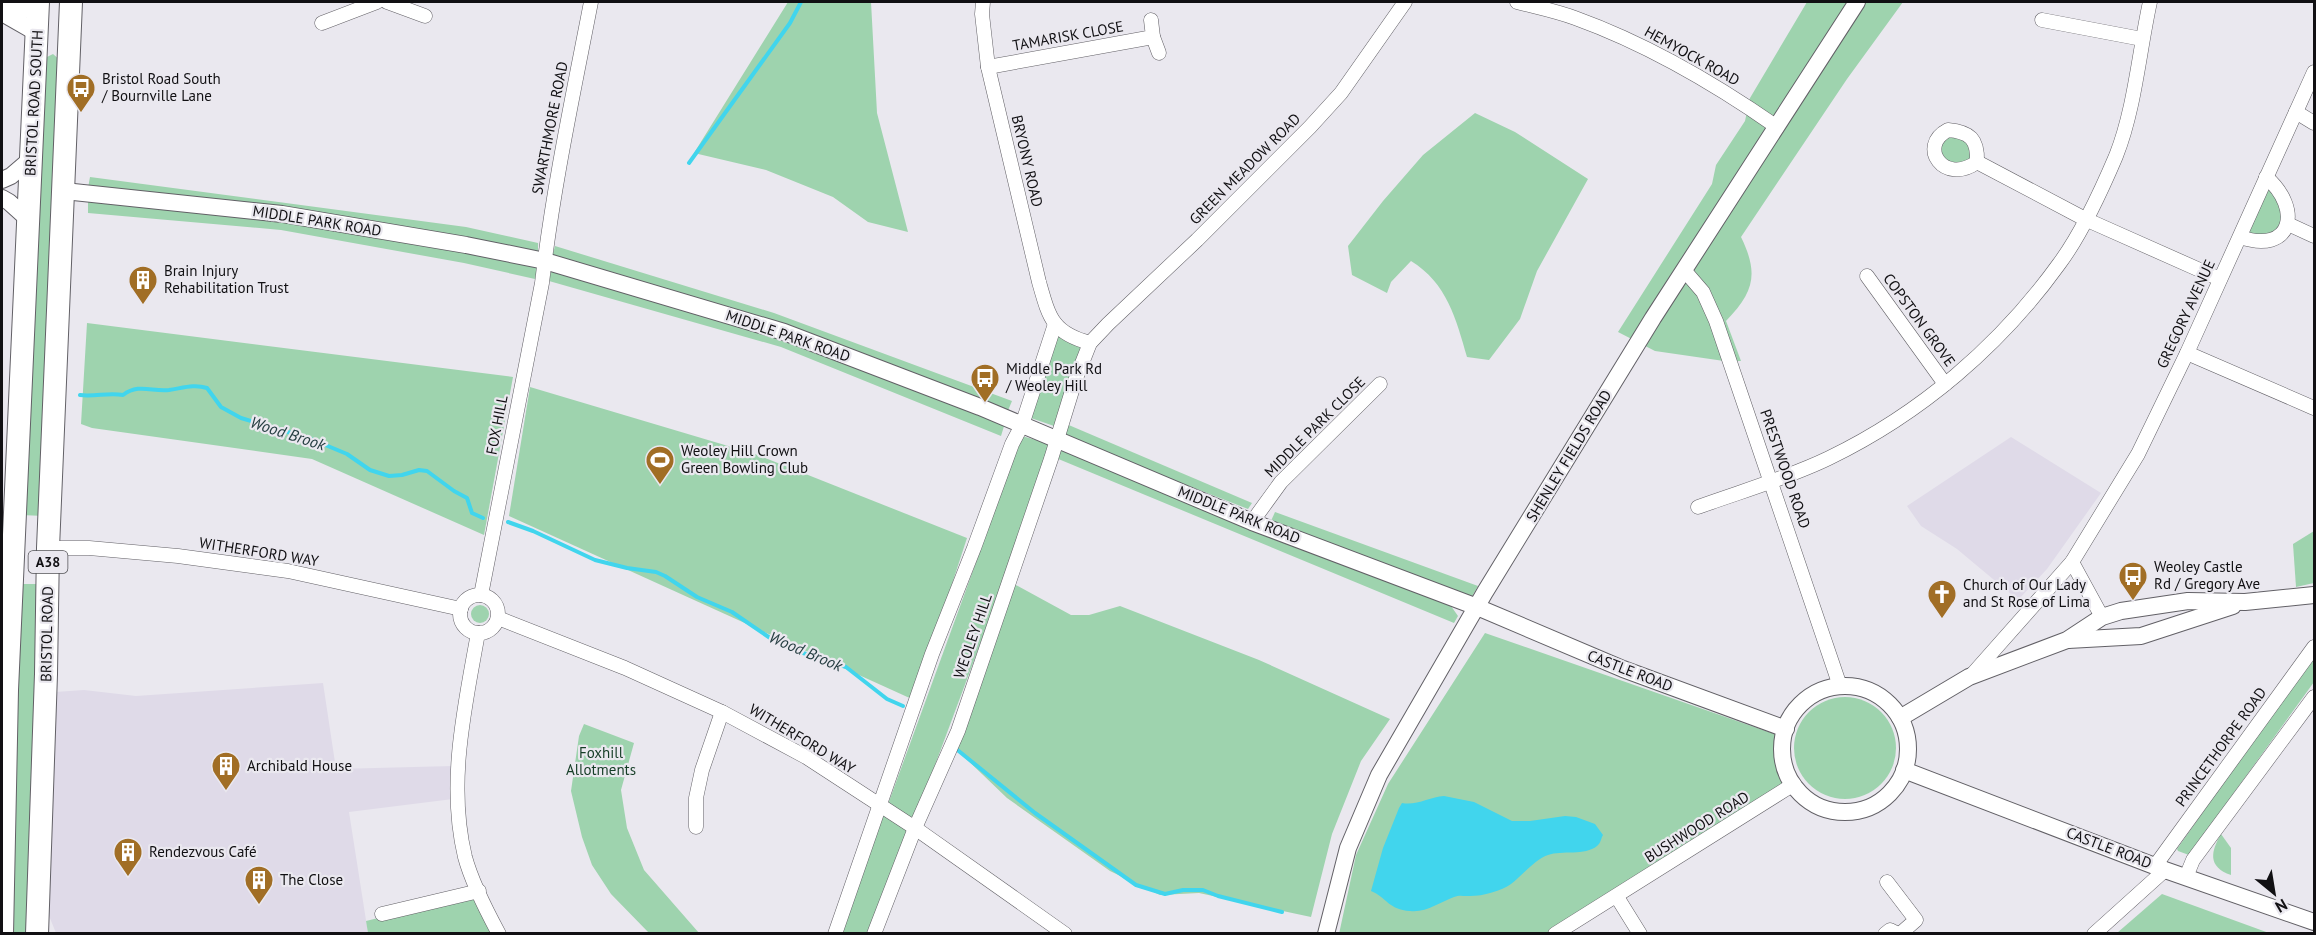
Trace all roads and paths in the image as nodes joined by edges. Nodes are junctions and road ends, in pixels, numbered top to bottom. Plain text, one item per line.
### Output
1 (376, 2) edge
2 (387, 2) edge
3 (591, 2) edge
4 (983, 2) edge
5 (1405, 2) edge
6 (1517, 2) edge
7 (1857, 2) edge
8 (2150, 2) edge
9 (38, 4) edge
10 (2, 12) edge
11 (70, 15) edge
12 (425, 16) dead end
13 (1151, 20) dead end
14 (2042, 20) dead end
15 (322, 24) dead end
16 (1154, 37) junction
17 (2142, 39) junction
18 (37, 44) junction
19 (1159, 53) dead end
20 (69, 56) junction
21 (988, 67) junction
22 (2314, 72) edge
23 (2296, 112) junction
24 (2314, 123) edge
25 (1777, 127) junction
26 (32, 158) junction
27 (1977, 162) dead end
28 (2266, 177) junction
29 (2, 180) edge
30 (64, 191) junction
31 (2, 198) edge
32 (29, 212) junction
33 (2085, 219) junction
34 (2288, 224) junction
35 (2314, 236) edge
36 (2240, 237) junction
37 (544, 261) junction
38 (1684, 270) junction
39 (1867, 276) dead end
40 (2220, 279) junction
41 (1055, 324) junction
42 (1090, 343) junction
43 (2187, 353) junction
44 (1380, 384) dead end
45 (1945, 384) junction
46 (2314, 408) edge
47 (1022, 425) junction
48 (1057, 439) junction
49 (1772, 480) junction
50 (1698, 507) dead end
51 (1252, 522) junction
52 (14, 536) junction
53 (49, 536) junction
54 (2072, 562) junction
55 (12, 573) junction
56 (48, 574) junction
57 (481, 595) junction
58 (2314, 595) edge
59 (2245, 602) junction
60 (1477, 607) junction
61 (461, 609) junction
62 (2102, 617) junction
63 (498, 618) junction
64 (478, 633) junction
65 (2067, 640) junction
66 (2314, 647) edge
67 (1969, 677) junction
68 (1840, 686) junction
69 (2314, 697) edge
70 (722, 712) junction
71 (1900, 718) junction
72 (1786, 729) junction
73 (1905, 770) junction
74 (1794, 784) junction
75 (879, 805) junction
76 (696, 827) dead end
77 (915, 828) junction
78 (2160, 868) junction
79 (2186, 877) junction
80 (1887, 882) dead end
81 (479, 891) junction
82 (1617, 897) junction
83 (382, 914) dead end
84 (2314, 922) edge
85 (2, 933) edge
86 (37, 933) edge
87 (498, 933) edge
88 (835, 933) edge
89 (874, 933) edge
90 (1065, 933) edge
91 (1326, 933) edge
92 (1555, 933) edge
93 (1640, 933) edge
94 (1885, 933) edge
95 (1899, 933) edge
96 (2094, 933) edge

1 - 15 street
2 - 12 street
3 - 37 street, SWARTHMORE ROAD
4 - 21 street, BRYONY ROAD
5 - 42 street, GREEN MEADOW ROAD
6 - 25 street, HEMYOCK ROAD
7 - 25 street, SHENLEY FIELDS ROAD
8 - 17 street
9 - 10 street
9 - 11 highway
9 - 18 highway, BRISTOL ROAD SOUTH / A38
10 - 18 street
11 - 18 highway
11 - 20 highway, A38
13 - 16 street
14 - 17 street
16 - 19 street
16 - 21 street, TAMARISK CLOSE
17 - 33 street
18 - 20 highway
18 - 26 highway, BRISTOL ROAD SOUTH / A38
20 - 30 highway, A38
21 - 41 street, BRYONY ROAD
22 - 23 street, GREGORY AVENUE
23 - 24 street
23 - 28 street, GREGORY AVENUE
25 - 38 street, SHENLEY FIELDS ROAD
26 - 29 street
26 - 32 highway, BRISTOL ROAD SOUTH / A38
27 - 33 street
28 - 34 street
28 - 36 street, GREGORY AVENUE
30 - 37 street, MIDDLE PARK ROAD
30 - 53 highway, BRISTOL ROAD / A38
31 - 32 street
32 - 52 highway, A38
33 - 40 street
33 - 45 street
34 - 35 street
34 - 36 street
36 - 40 street, GREGORY AVENUE
37 - 47 street, MIDDLE PARK ROAD
37 - 57 street, FOX HILL
38 - 49 street, PRESTWOOD ROAD
38 - 60 street, SHENLEY FIELDS ROAD
39 - 45 street, COPSTON GROVE
40 - 43 street, GREGORY AVENUE
41 - 42 street
41 - 47 street
42 - 48 street, WEOLEY HILL
43 - 46 street
43 - 54 street, GREGORY AVENUE
44 - 51 street, MIDDLE PARK CLOSE
45 - 49 street
47 - 48 street, MIDDLE PARK ROAD
47 - 75 street, WEOLEY HILL
48 - 51 street, MIDDLE PARK ROAD
48 - 77 street, WEOLEY HILL
49 - 50 street
49 - 68 street, PRESTWOOD ROAD
51 - 60 street, MIDDLE PARK ROAD
52 - 53 highway
52 - 55 highway, A38
53 - 56 highway, BRISTOL ROAD / A38
53 - 61 street, WITHERFORD WAY
54 - 62 street
54 - 67 street, GREGORY AVENUE
55 - 56 highway
55 - 85 highway, A38
56 - 86 highway, BRISTOL ROAD / A38
57 - 61 street
57 - 63 street
58 - 59 street
59 - 62 street
59 - 65 street
60 - 72 street, CASTLE ROAD
60 - 91 street, SHENLEY FIELDS ROAD
61 - 64 street
62 - 65 street
63 - 64 street
63 - 70 street, WITHERFORD WAY
64 - 81 street
65 - 67 street
66 - 78 street, PRINCETHORPE ROAD
67 - 71 street
68 - 71 street
68 - 72 street
69 - 79 street
70 - 75 street, WITHERFORD WAY
70 - 76 street
71 - 73 street
72 - 74 street
73 - 74 street
73 - 78 street, CASTLE ROAD
74 - 82 street, BUSHWOOD ROAD
75 - 77 street, WITHERFORD WAY
75 - 88 street, WEOLEY HILL
77 - 89 street, WEOLEY HILL
77 - 90 street, WITHERFORD WAY
78 - 79 street, CASTLE ROAD
78 - 96 street, PRINCETHORPE ROAD
79 - 84 street, CASTLE ROAD
80 - 95 street
81 - 83 street
81 - 87 street
82 - 92 street, BUSHWOOD ROAD
82 - 93 street
94 - 95 street

